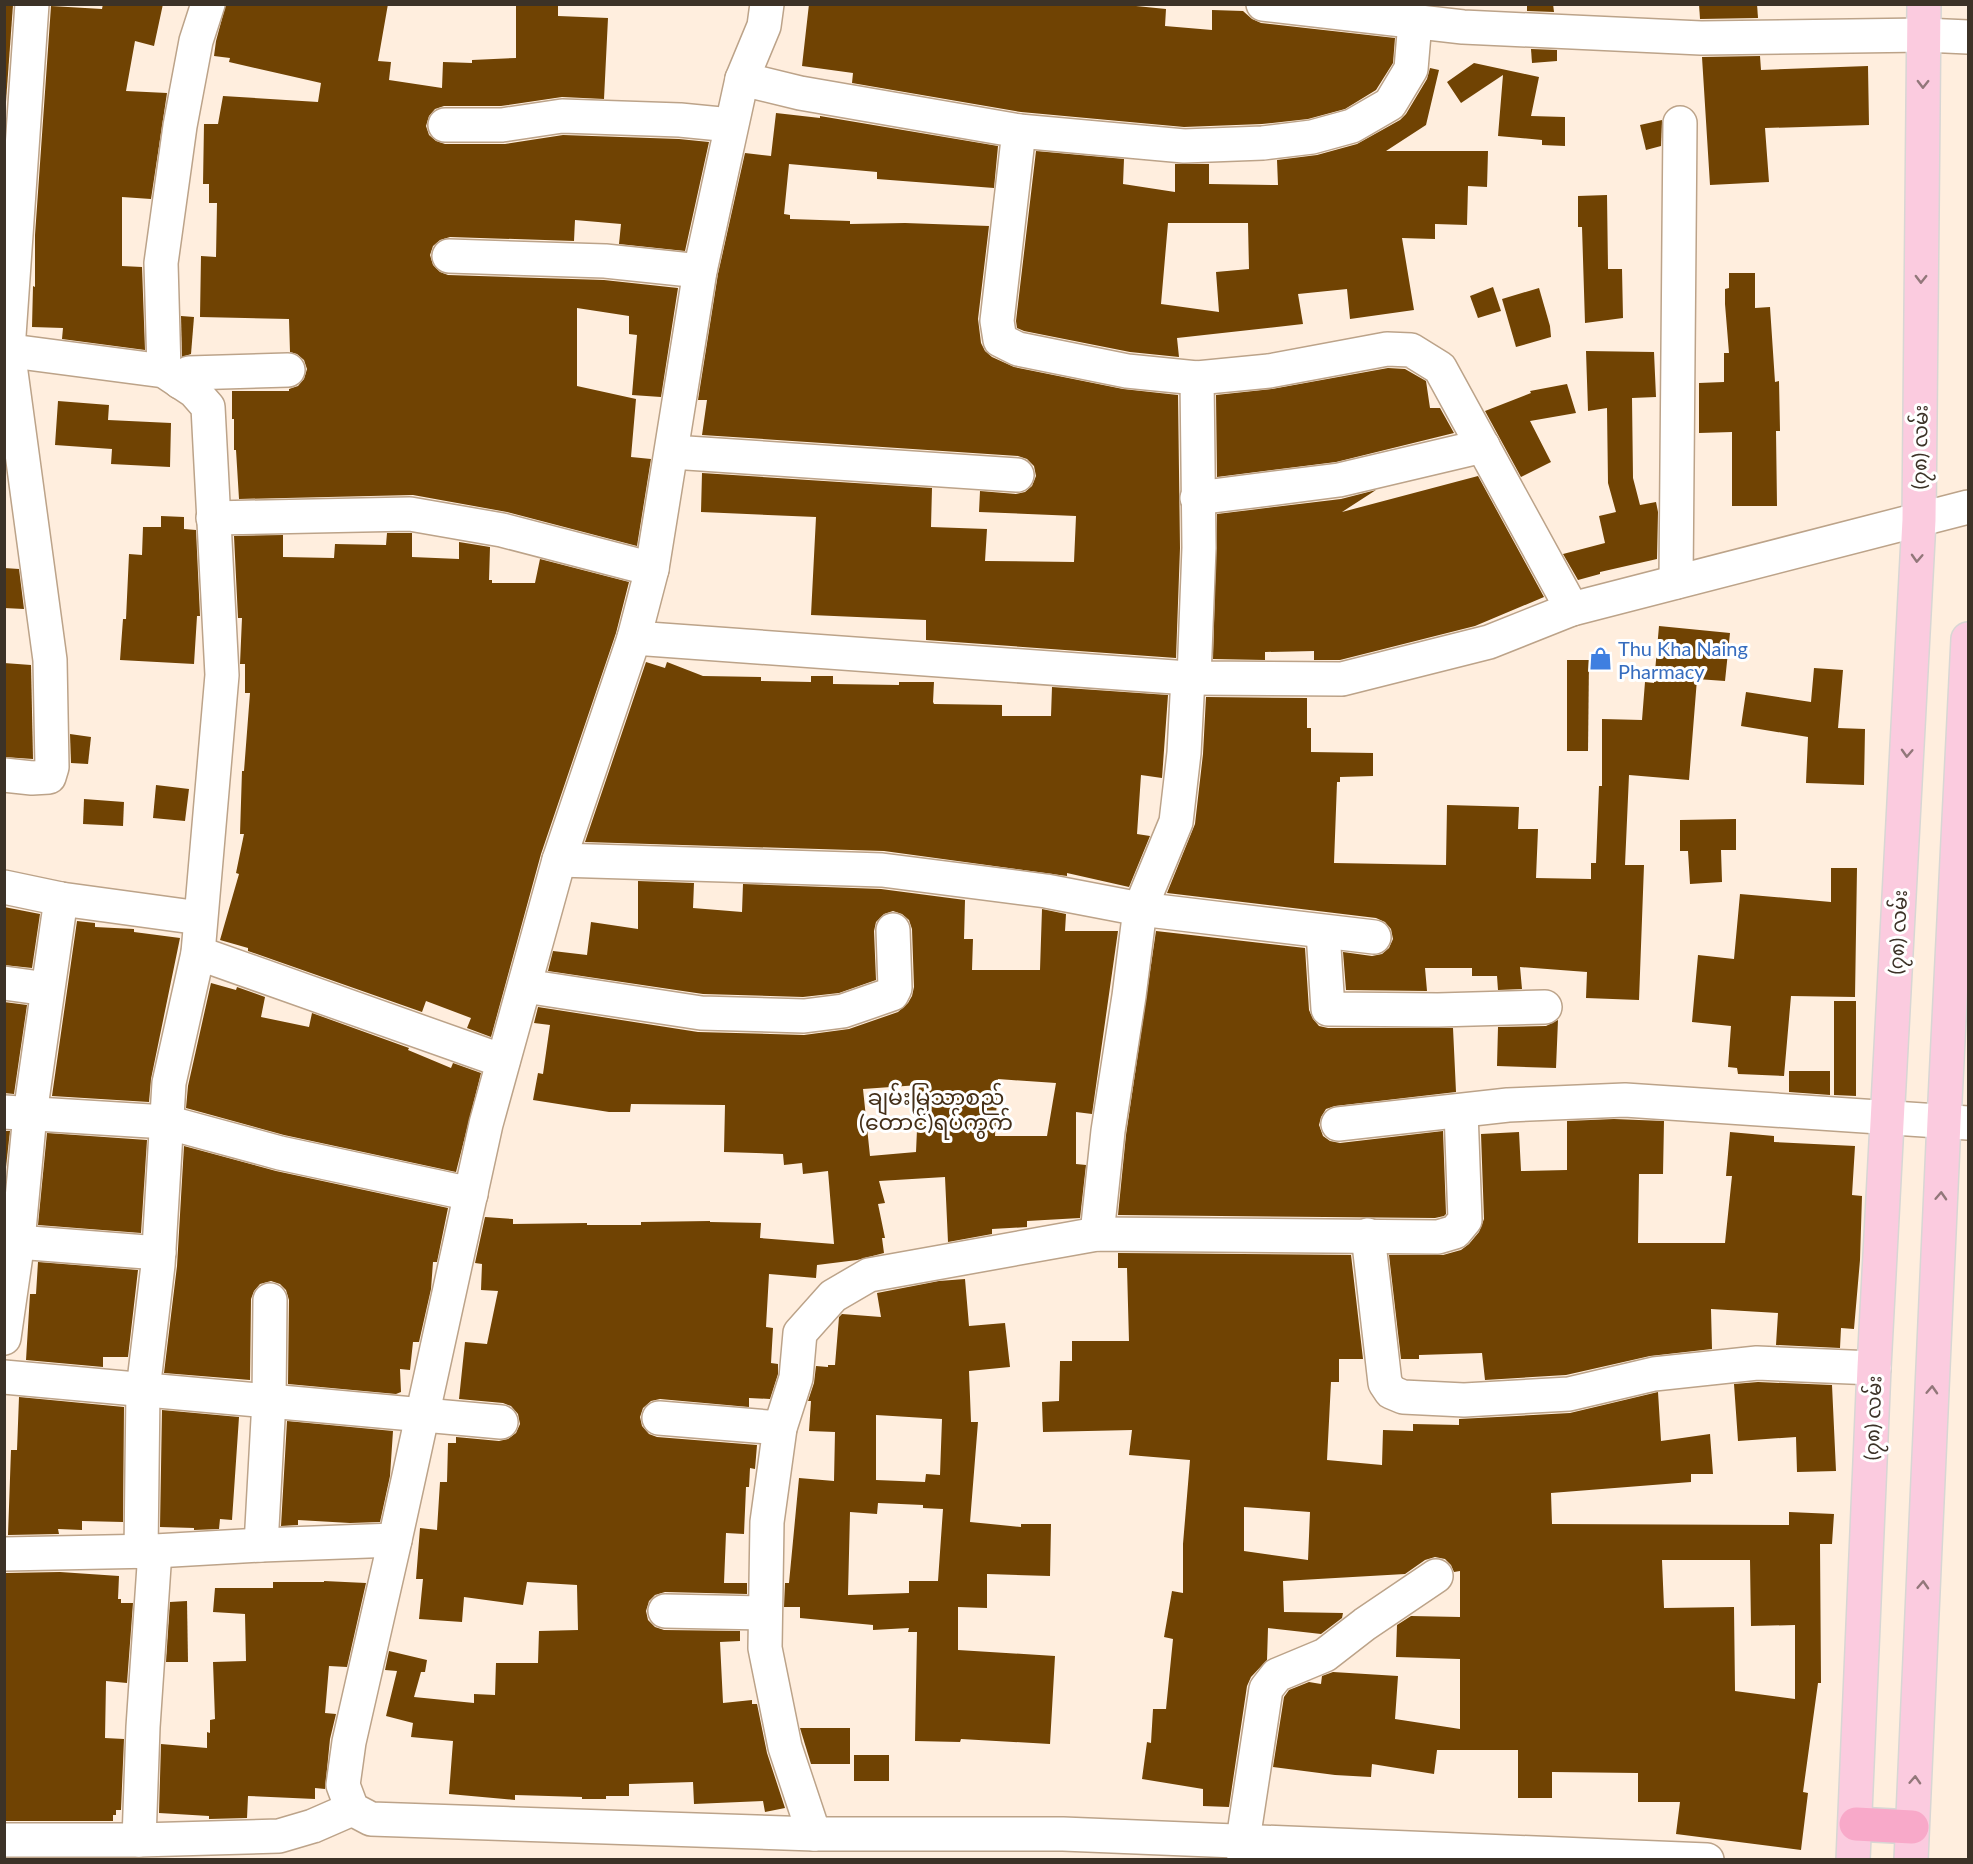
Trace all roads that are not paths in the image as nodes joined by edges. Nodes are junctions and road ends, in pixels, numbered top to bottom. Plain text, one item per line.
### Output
1 (32, 4) edge
2 (208, 4) edge
3 (767, 4) edge
4 (1263, 4) edge
5 (1380, 11) edge
6 (1924, 20) edge
7 (1415, 22) junction
8 (1968, 37) edge
9 (742, 79) junction
10 (1680, 123) dead end
11 (444, 125) dead end
12 (731, 125) junction
13 (1019, 131) junction
14 (449, 256) dead end
15 (700, 271) junction
16 (6, 350) edge
17 (288, 370) dead end
18 (172, 377) junction
19 (1197, 378) junction
20 (1483, 446) junction
21 (672, 452) junction
22 (1017, 475) dead end
23 (1197, 498) junction
24 (1968, 507) edge
25 (213, 518) junction
26 (1919, 520) junction
27 (652, 569) junction
28 (1676, 582) junction
29 (1572, 609) junction
30 (634, 638) junction
31 (1968, 639) edge
32 (1191, 678) junction
33 (4, 774) edge
34 (559, 860) junction
35 (4, 887) edge
36 (61, 899) junction
37 (1140, 909) junction
38 (200, 918) junction
39 (893, 930) dead end
40 (1323, 932) junction
41 (1374, 938) dead end
42 (198, 953) junction
43 (4, 983) edge
44 (525, 986) junction
45 (46, 989) junction
46 (1545, 1007) dead end
47 (503, 1061) junction
48 (1461, 1110) junction
49 (17, 1113) edge
50 (1888, 1118) junction
51 (166, 1122) junction
52 (1956, 1122) edge
53 (1338, 1124) dead end
54 (471, 1194) junction
55 (1097, 1234) junction
56 (1368, 1235) junction
57 (11, 1241) edge
58 (159, 1253) junction
59 (270, 1300) dead end
60 (4, 1338) edge
61 (1874, 1368) junction
62 (4, 1377) edge
63 (143, 1390) junction
64 (269, 1401) junction
65 (422, 1414) junction
66 (659, 1418) dead end
67 (501, 1422) dead end
68 (780, 1428) junction
69 (395, 1540) junction
70 (261, 1545) junction
71 (148, 1551) junction
72 (4, 1554) edge
73 (1436, 1576) dead end
74 (665, 1611) dead end
75 (765, 1613) junction
76 (352, 1809) junction
77 (1856, 1824) junction
78 (1912, 1827) junction
79 (814, 1834) junction
80 (4, 1840) edge
81 (146, 1846) edge
82 (279, 1848) edge
83 (1244, 1850) edge
84 (1707, 1860) edge
85 (1853, 1860) edge
86 (1911, 1860) edge

1 - 16 street
2 - 18 street
3 - 9 street
4 - 5 street
5 - 7 street
6 - 7 street
6 - 8 street
6 -> 26 main road, (၇၈) လမ်း
7 - 13 street
9 - 12 street
9 - 13 street
10 - 28 street
11 - 12 street
12 - 15 street
13 - 19 street
14 - 15 street
15 - 21 street
16 - 18 street
16 - 33 street
17 - 18 street
18 - 25 street
19 - 20 street
19 - 23 street
20 - 23 street
20 - 29 street
21 - 22 street
21 - 27 street
23 - 32 street
24 - 26 street
25 - 27 street
25 - 38 street
26 - 28 street
26 -> 50 main road, (၇၈) လမ်း
27 - 30 street
28 - 29 street
29 - 32 street
30 - 32 street
30 - 34 street
31 - 52 main road
32 - 37 street
34 - 37 street
34 - 44 street
35 - 36 street
36 - 38 street
36 - 45 street
37 - 40 street
37 - 55 street
38 - 42 street
39 - 44 street
40 - 41 street
40 - 46 street
42 - 47 street
42 - 51 street
43 - 45 street
44 - 47 street
45 - 49 street
47 - 54 street
48 - 50 street
48 - 53 street
48 - 56 street
49 - 51 street
49 - 57 street
50 - 52 street
50 - 61 main road, (၇၈) လမ်း
51 - 54 street
51 - 58 street
78 -> 52 main road
54 - 65 street
55 - 56 street
55 - 68 street
56 - 61 street
57 - 58 street
57 - 60 street
58 - 63 street
59 - 64 street
61 - 77 main road, (၇၈) လမ်း
62 - 63 street
63 - 64 street
63 - 71 street
64 - 65 street
64 - 70 street
65 - 67 street
65 - 69 street
66 - 68 street
68 - 75 street
69 - 70 street
69 - 76 street
70 - 71 street
71 - 72 street
71 - 81 street
73 - 83 street
74 - 75 street
75 - 79 street
76 - 79 street
76 - 82 street
77 - 78 highway
77 - 85 main road, (၇၈) လမ်း
78 - 86 main road
79 - 83 street
80 - 81 street
81 - 82 street
83 - 84 street

